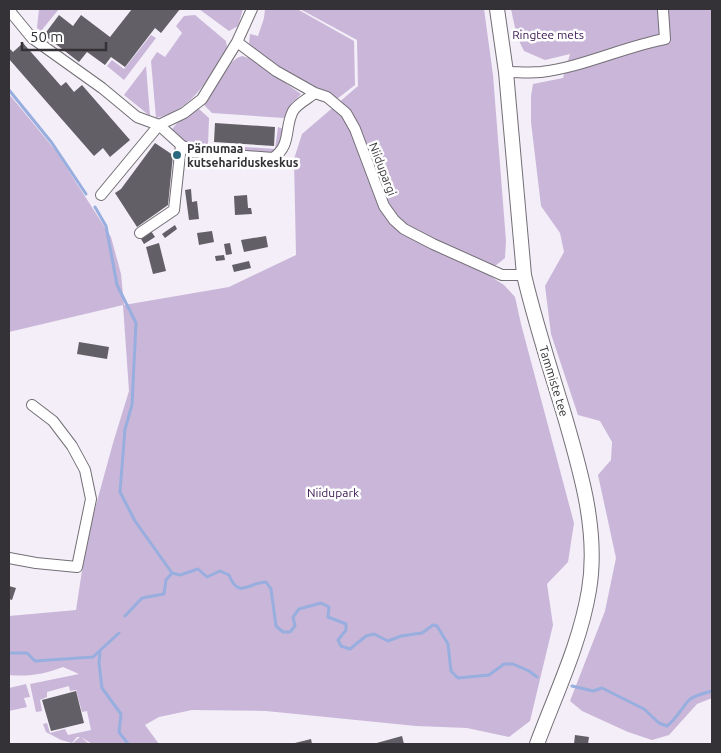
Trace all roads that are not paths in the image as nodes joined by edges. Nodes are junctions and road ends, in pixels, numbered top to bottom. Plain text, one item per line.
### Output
1 (252, 9) edge
2 (497, 9) edge
3 (9, 10) edge
4 (663, 10) dead end
5 (237, 42) junction
6 (506, 72) junction
7 (315, 93) junction
8 (159, 125) junction
9 (181, 145) junction
10 (102, 195) dead end
11 (140, 234) dead end
12 (524, 275) junction
13 (32, 405) dead end
14 (9, 558) edge
15 (537, 744) edge

1 - 5 street
2 - 6 main road, Tammiste tee
3 - 8 street
4 - 6 street
5 - 7 street, Niidupargi
5 - 8 street
6 - 12 main road, Tammiste tee
7 - 9 street
7 - 12 street, Niidupargi
8 - 9 street
8 - 10 street
9 - 11 street
12 - 15 main road, Tammiste tee
13 - 14 street

